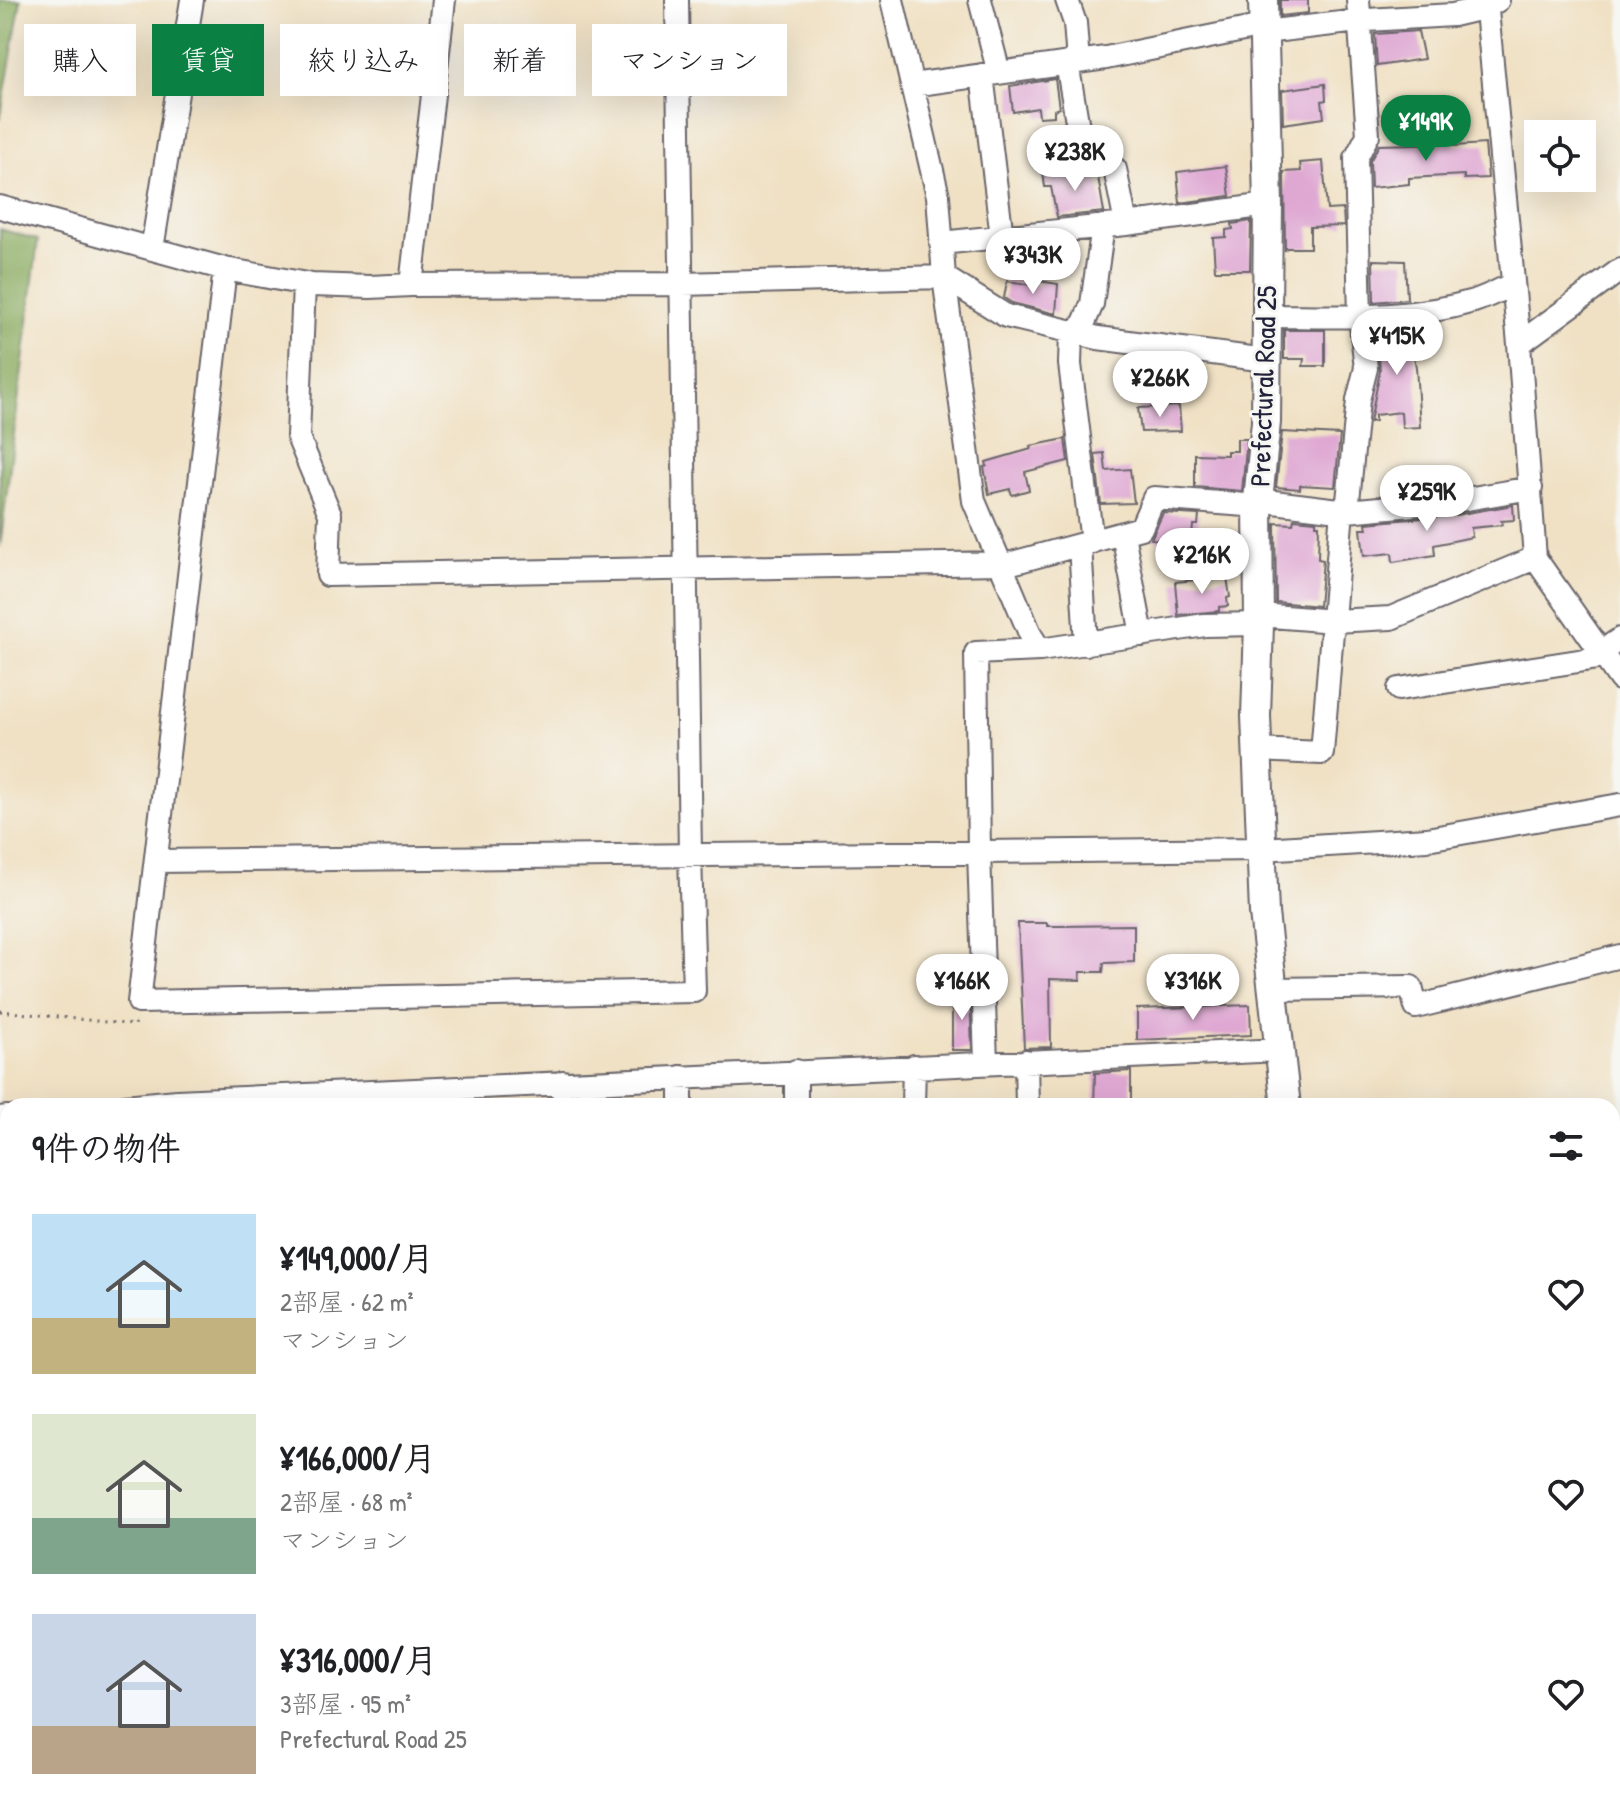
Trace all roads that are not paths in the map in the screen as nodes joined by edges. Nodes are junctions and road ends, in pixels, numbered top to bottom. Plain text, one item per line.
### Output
1 (192, 0) edge
2 (444, 0) edge
3 (677, 0) edge
4 (892, 0) edge
5 (980, 0) edge
6 (1067, 0) edge
7 (1490, 2) edge
8 (1359, 10) edge
9 (1263, 19) edge
10 (1072, 62) junction
11 (990, 74) junction
12 (912, 85) junction
13 (1268, 205) junction
14 (0, 207) edge
15 (1126, 224) junction
16 (1103, 226) junction
17 (1002, 237) junction
18 (941, 243) junction
19 (152, 249) junction
20 (225, 269) junction
21 (1620, 270) edge
22 (944, 277) junction
23 (304, 284) junction
24 (682, 284) junction
25 (1513, 284) junction
26 (411, 285) junction
27 (1266, 316) junction
28 (1360, 317) junction
29 (1075, 333) junction
30 (1519, 344) junction
31 (1266, 360) junction
32 (1531, 488) junction
33 (1258, 503) junction
34 (1345, 511) junction
35 (1123, 534) junction
36 (1086, 543) junction
37 (1535, 558) junction
38 (1000, 564) junction
39 (685, 570) junction
40 (1259, 619) junction
41 (1334, 621) junction
42 (1142, 635) junction
43 (1620, 639) edge
44 (1086, 644) junction
45 (1040, 650) junction
46 (1602, 654) junction
47 (1620, 679) edge
48 (1399, 689) dead end
49 (1257, 750) junction
50 (1620, 805) edge
51 (1261, 849) junction
52 (979, 851) junction
53 (690, 854) junction
54 (156, 861) junction
55 (1620, 956) edge
56 (1274, 989) junction
57 (1282, 1050) junction
58 (1026, 1061) junction
59 (986, 1063) junction
60 (914, 1066) junction
61 (796, 1071) junction
62 (681, 1077) junction
63 (563, 1082) junction
64 (455, 1097) edge
65 (386, 1098) edge
66 (564, 1098) edge
67 (681, 1098) edge
68 (796, 1098) edge
69 (913, 1098) edge
70 (1027, 1098) edge
71 (1285, 1098) edge

1 - 19 street
2 - 26 street
3 - 24 street
4 - 12 street
5 - 11 street
6 - 10 street
7 - 8 street
7 - 25 street
8 - 9 street
8 - 28 street
9 - 10 street
9 - 13 main road, Prefectural Road 25
10 - 11 street
10 - 15 street
11 - 12 street
11 - 17 street
12 - 18 street
13 - 15 street
13 - 27 main road, Prefectural Road 25
14 - 19 street
15 - 16 street
16 - 17 street
16 - 29 street
17 - 18 street
18 - 22 street
19 - 20 street
20 - 23 street
20 - 54 street
21 - 30 street
22 - 24 street
22 - 29 street
22 - 38 street
23 - 26 street
23 - 39 street
24 - 26 street
24 - 39 street
25 - 28 street
25 - 30 street
27 - 28 street
27 - 31 main road, Prefectural Road 25
28 - 34 street
29 - 31 street
29 - 36 street
30 - 32 street
31 - 33 main road, Prefectural Road 25
32 - 34 street
32 - 37 street
33 - 34 street
33 - 35 street
33 - 40 main road, Prefectural Road 25
34 - 41 street
35 - 36 street
35 - 42 street
36 - 38 street
36 - 44 street
37 - 41 street
37 - 46 street
38 - 39 street
38 - 45 street
39 - 53 street
40 - 41 street
40 - 42 street
40 - 49 main road, Prefectural Road 25
41 - 49 street
42 - 44 street
43 - 46 street
44 - 45 street
45 - 52 street
46 - 47 street
46 - 48 street
49 - 51 main road, Prefectural Road 25
50 - 51 street
51 - 52 street
51 - 56 main road, Prefectural Road 25
52 - 53 street
52 - 59 street
53 - 54 street
53 - 54 street
55 - 56 street
56 - 57 main road, Prefectural Road 25
57 - 58 street
57 - 71 main road, Prefectural Road 25
58 - 59 street
58 - 70 street
59 - 60 street
60 - 61 street
60 - 69 street
61 - 62 street
61 - 68 street
62 - 63 street
62 - 67 street
63 - 64 street
63 - 66 street
64 - 65 street

